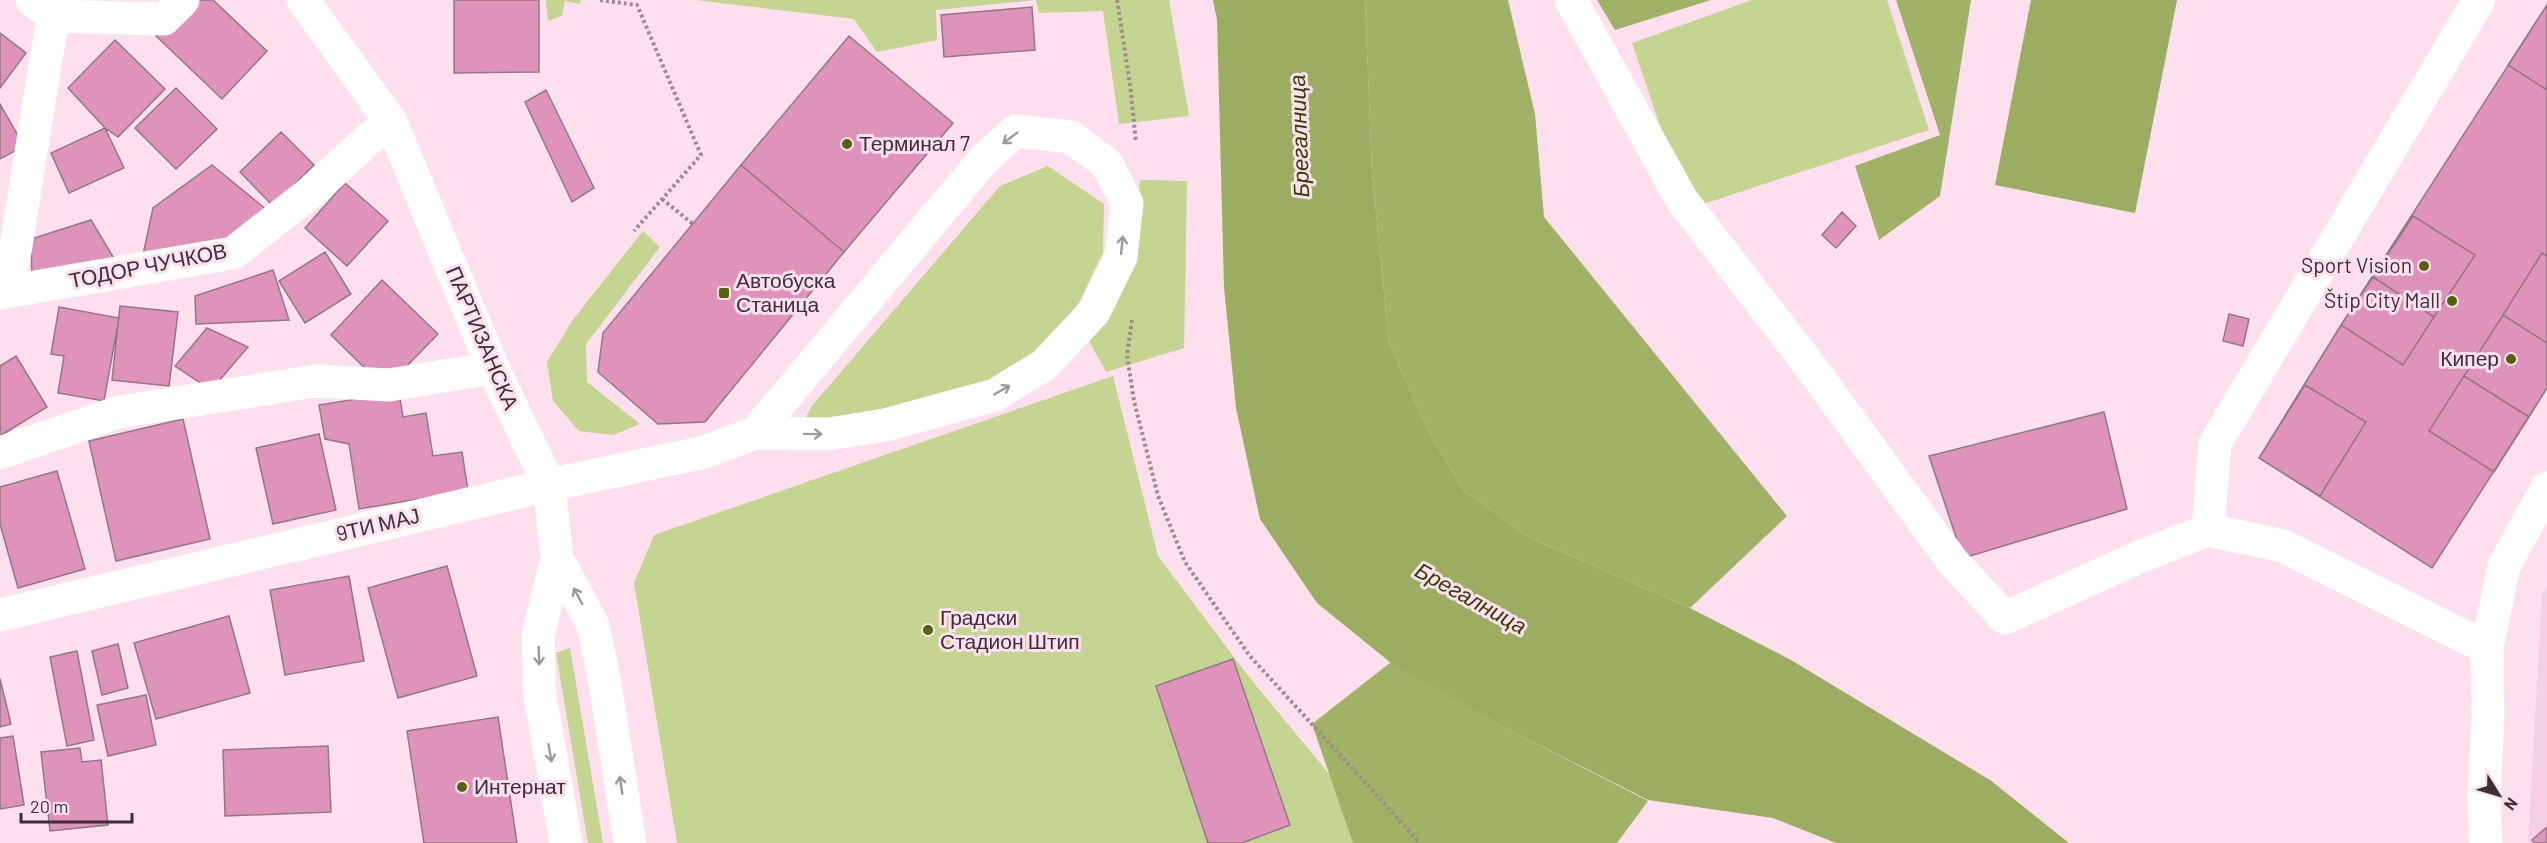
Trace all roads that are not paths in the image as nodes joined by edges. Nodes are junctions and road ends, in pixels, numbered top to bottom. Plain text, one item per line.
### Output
1 (183, 0) edge
2 (303, 0) edge
3 (1571, 0) edge
4 (2479, 0) edge
5 (42, 8) edge
6 (391, 122) junction
7 (8, 247) edge
8 (2, 292) edge
9 (493, 368) junction
10 (755, 433) junction
11 (0, 453) edge
12 (549, 485) junction
13 (2547, 488) edge
14 (2208, 530) junction
15 (557, 558) junction
16 (0, 615) edge
17 (2487, 648) junction
18 (566, 843) edge
19 (630, 843) edge
20 (2486, 843) edge

1 - 5 street
2 - 6 street, ПАРТИЗАНСКА
3 - 14 street
4 - 14 street
5 - 7 street, ТОДОР ЧУЧКОВ
6 - 8 street, ТОДОР ЧУЧКОВ
6 - 9 street, ПАРТИЗАНСКА
7 - 8 street, ТОДОР ЧУЧКОВ
9 - 11 street
9 - 12 street, ПАРТИЗАНСКА
10 -> 10 street
10 - 12 street, 9ТИ МАЈ
12 - 15 street, ПАРТИЗАНСКА
12 - 16 street, 9ТИ МАЈ
13 - 17 street
14 - 17 street
15 -> 18 street, ПАРТИЗАНСКА
19 -> 15 street, ПАРТИЗАНСКА
17 - 20 street

